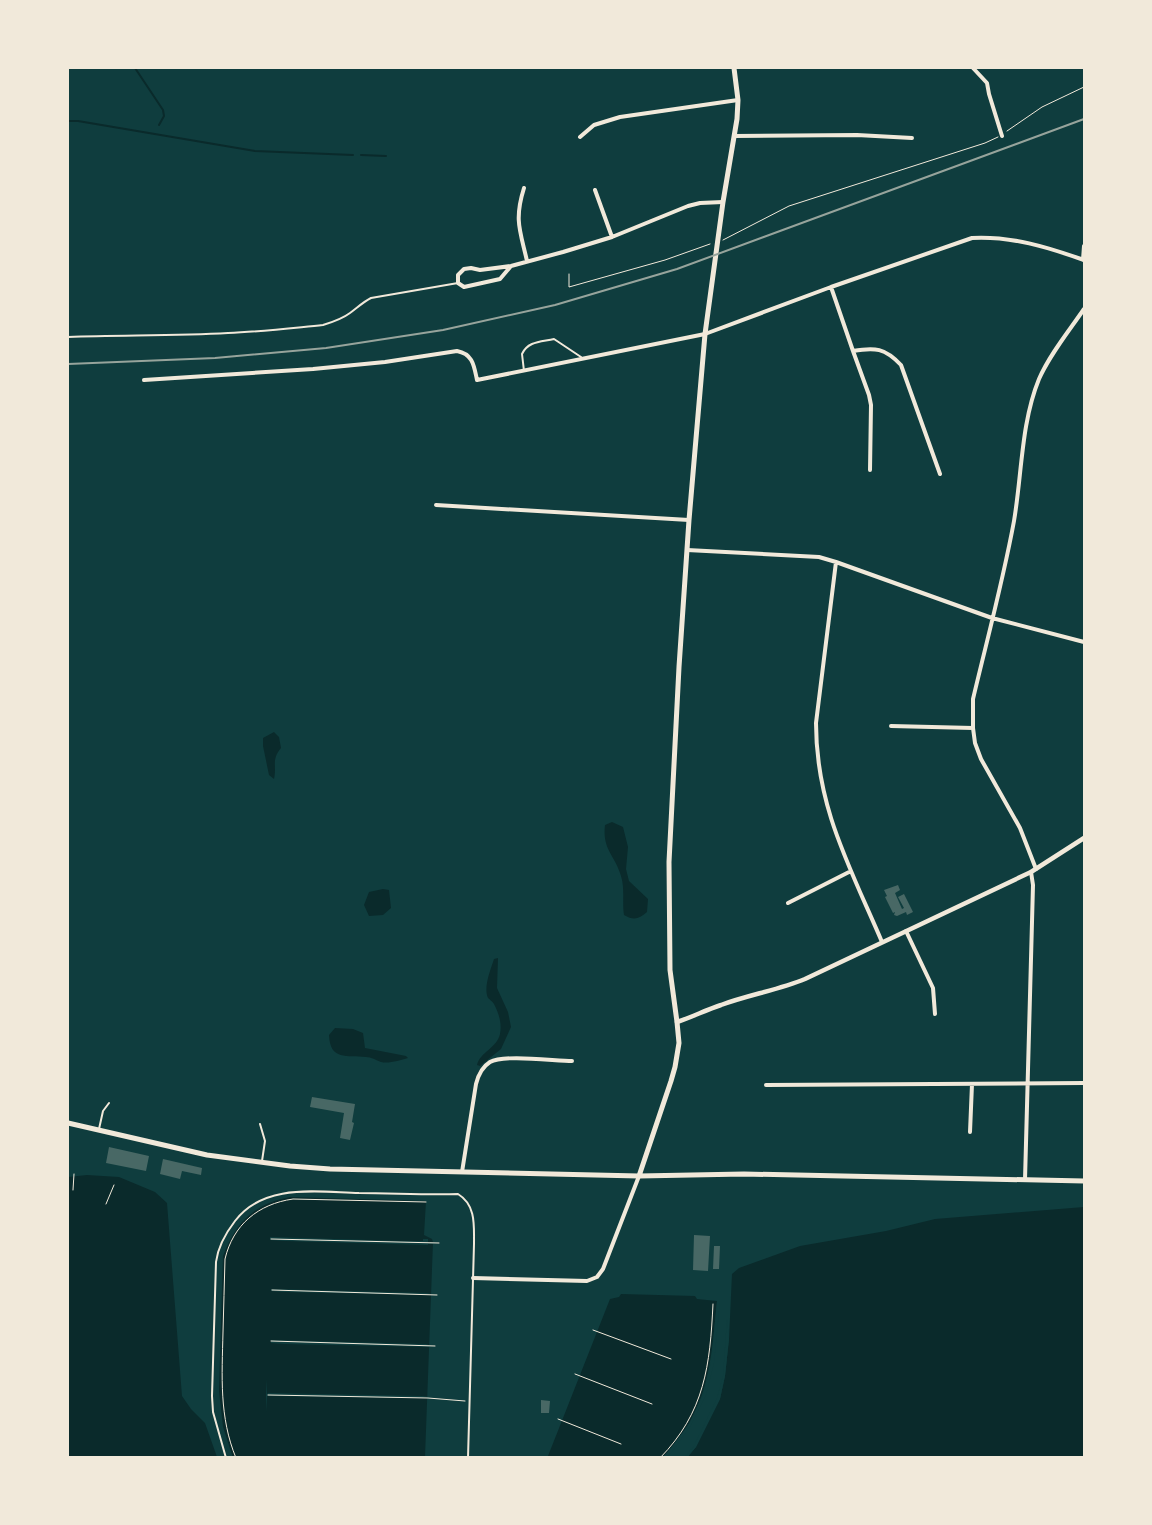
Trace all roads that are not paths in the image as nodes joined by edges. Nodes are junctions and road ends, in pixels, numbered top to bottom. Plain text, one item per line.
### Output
1 (734, 68) edge
2 (973, 68) edge
3 (738, 100) junction
4 (734, 136) junction
5 (1002, 136) road end
6 (580, 137) dead end
7 (912, 138) dead end
8 (524, 188) dead end
9 (594, 190) dead end
10 (723, 202) junction
11 (612, 236) junction
12 (1084, 246) edge
13 (1084, 260) edge
14 (527, 262) junction
15 (511, 266) junction
16 (458, 283) junction
17 (831, 287) junction
18 (1084, 309) edge
19 (705, 334) junction
20 (68, 338) edge
21 (853, 351) junction
22 (584, 359) junction
23 (524, 371) junction
24 (144, 380) dead end
25 (870, 470) dead end
26 (940, 474) dead end
27 (436, 505) dead end
28 (689, 520) junction
29 (687, 550) junction
30 (836, 562) junction
31 (992, 618) junction
32 (1084, 642) edge
33 (891, 726) dead end
34 (973, 728) junction
35 (1084, 838) edge
36 (1034, 870) junction
37 (851, 871) junction
38 (788, 903) dead end
39 (906, 931) junction
40 (882, 942) junction
41 (936, 1014) dead end
42 (677, 1022) junction
43 (572, 1062) dead end
44 (1084, 1083) edge
45 (766, 1084) dead end
46 (972, 1084) junction
47 (1028, 1084) junction
48 (109, 1103) dead end
49 (68, 1123) edge
50 (260, 1124) dead end
51 (99, 1129) junction
52 (970, 1132) dead end
53 (262, 1163) junction
54 (462, 1172) junction
55 (639, 1176) junction
56 (1025, 1180) junction
57 (1084, 1181) edge
58 (473, 1278) junction
59 (226, 1458) edge
60 (468, 1458) edge

1 - 3 main road
2 - 5 street
3 - 4 main road
3 - 6 street
4 - 7 street
4 - 10 main road
8 - 14 street
9 - 11 street
10 - 11 street
10 - 19 main road
11 - 14 street
12 - 13 street
13 - 17 street
14 - 15 street
15 - 16 street
15 - 16 street
16 - 20 lane
17 - 19 street
17 - 21 street
18 - 31 street
19 - 22 street
19 - 28 main road
21 - 25 street
21 - 26 street
22 - 23 street
22 - 23 lane
23 - 24 street
27 - 28 street
28 - 29 main road
29 - 30 street
29 - 42 main road
30 - 31 street
30 - 37 street
31 - 32 street
31 - 34 street
33 - 34 street
34 - 36 street
35 - 36 street
36 - 39 street
36 - 47 street
37 - 38 street
37 - 40 street
39 - 40 street
39 - 41 street
40 - 42 street
42 - 55 main road
43 - 54 street
44 - 47 street
45 - 46 street
46 - 47 street
46 - 52 street
47 - 56 street
48 - 51 lane
49 - 51 main road
50 - 53 lane
51 - 53 main road
53 - 54 main road
54 - 55 main road
55 - 56 main road
55 - 58 street
56 - 57 main road
58 - 59 lane
58 - 60 lane

